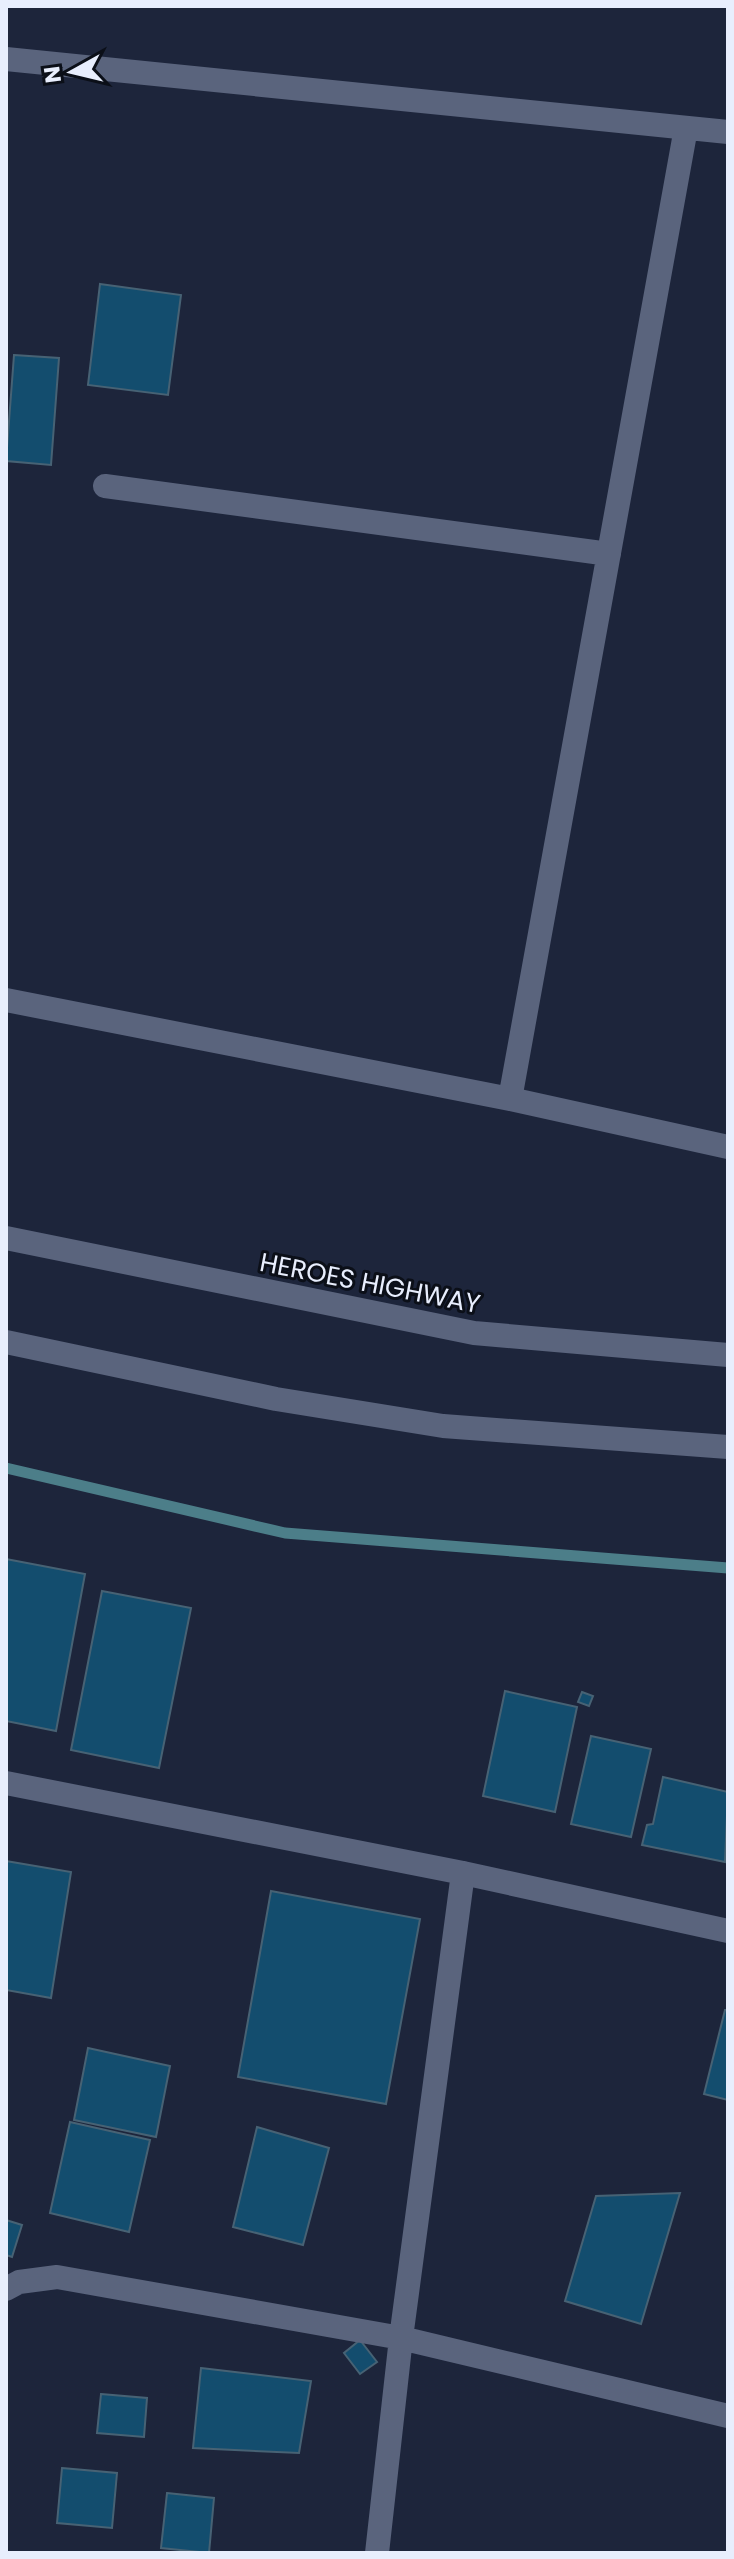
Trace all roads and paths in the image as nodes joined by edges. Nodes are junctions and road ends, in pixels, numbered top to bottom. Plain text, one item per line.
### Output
1 (6, 59) edge
2 (686, 128) junction
3 (728, 132) edge
4 (105, 486) dead end
5 (609, 554) junction
6 (6, 1000) edge
7 (510, 1099) junction
8 (728, 1147) edge
9 (6, 1238) edge
10 (6, 1342) edge
11 (728, 1355) edge
12 (728, 1447) edge
13 (6, 1783) edge
14 (463, 1873) junction
15 (728, 1931) edge
16 (6, 2289) edge
17 (401, 2338) junction
18 (728, 2416) edge
19 (377, 2553) edge

1 - 2 street
2 - 3 street
2 - 5 street
4 - 5 street
5 - 7 street
6 - 7 street
7 - 8 street
9 - 11 street, HEROES HIGHWAY
10 - 12 street
13 - 14 street
14 - 15 street
14 - 17 street
16 - 17 street
17 - 18 street
17 - 19 street

